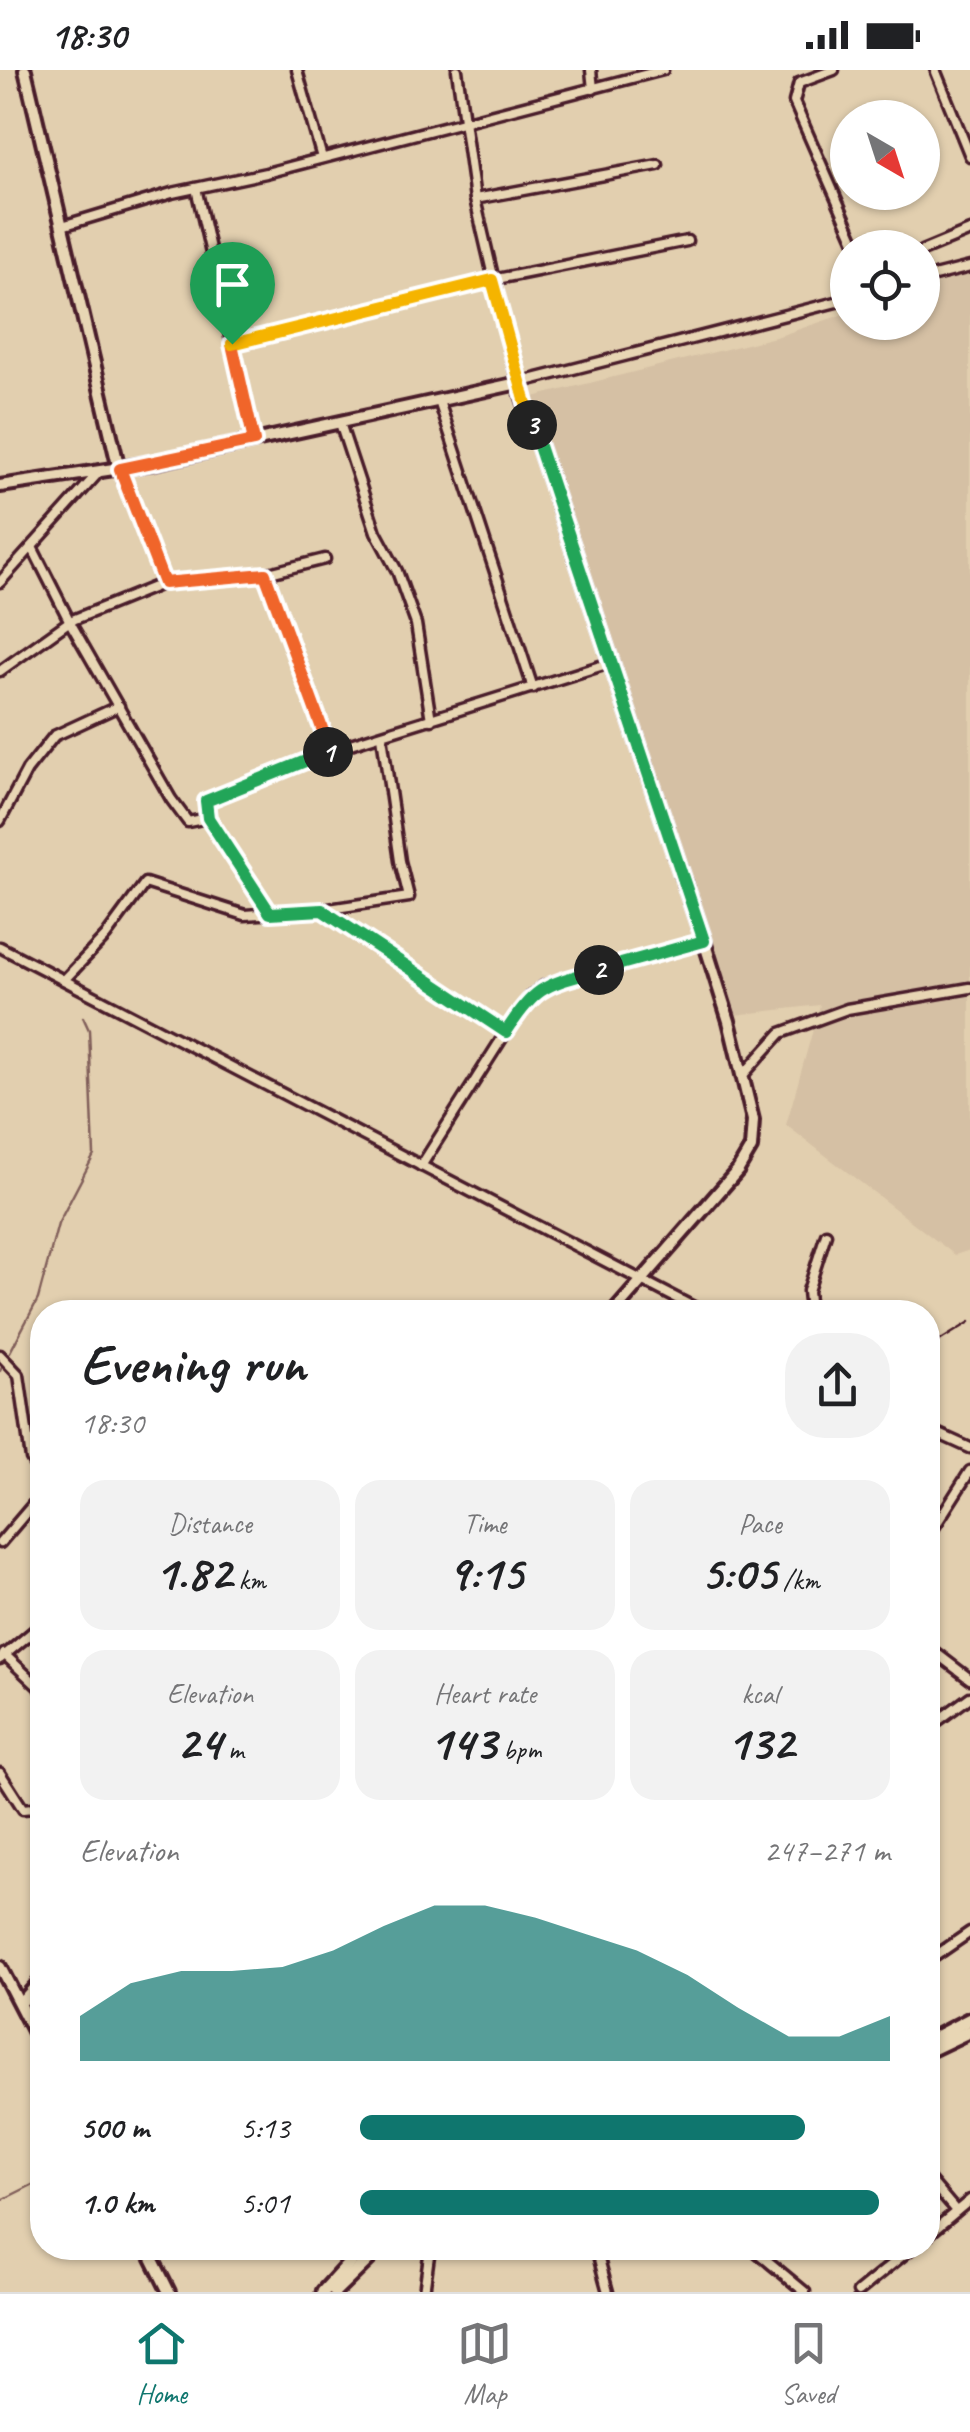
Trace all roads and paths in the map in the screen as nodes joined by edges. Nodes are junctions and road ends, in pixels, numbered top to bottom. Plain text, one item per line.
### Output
1 (25, 70) edge
2 (296, 70) edge
3 (457, 70) edge
4 (591, 70) edge
5 (664, 70) edge
6 (834, 70) edge
7 (937, 71) edge
8 (651, 72) edge
9 (594, 89) junction
10 (466, 121) junction
11 (970, 156) edge
12 (322, 158) junction
13 (658, 165) dead end
14 (196, 188) junction
15 (474, 199) junction
16 (62, 226) junction
17 (850, 230) edge
18 (970, 231) edge
19 (686, 241) dead end
20 (940, 243) edge
21 (970, 267) edge
22 (940, 275) edge
23 (492, 280) junction
24 (830, 304) edge
25 (232, 344) junction
26 (518, 383) junction
27 (439, 400) junction
28 (340, 423) junction
29 (254, 441) junction
30 (120, 469) junction
31 (99, 472) junction
32 (0, 486) edge
33 (32, 547) junction
34 (324, 559) dead end
35 (265, 574) junction
36 (0, 582) edge
37 (164, 583) junction
38 (70, 622) junction
39 (610, 663) junction
40 (0, 671) edge
41 (532, 688) junction
42 (119, 706) junction
43 (431, 720) junction
44 (382, 736) junction
45 (330, 750) junction
46 (1, 814) edge
47 (208, 818) junction
48 (322, 910) junction
49 (270, 913) junction
50 (704, 941) junction
51 (0, 947) edge
52 (65, 979) junction
53 (970, 988) edge
54 (506, 1032) junction
55 (743, 1075) junction
56 (422, 1166) junction
57 (826, 1234) dead end
58 (640, 1281) junction
59 (624, 1300) edge
60 (679, 1300) edge
61 (809, 1300) edge
62 (0, 1356) edge
63 (940, 1434) edge
64 (970, 1448) edge
65 (30, 1452) edge
66 (970, 1471) edge
67 (30, 1508) edge
68 (940, 1518) edge
69 (0, 1542) edge
70 (30, 1634) edge
71 (940, 1655) edge
72 (2, 1657) edge
73 (970, 1679) edge
74 (30, 1680) edge
75 (970, 1697) edge
76 (940, 1719) edge
77 (0, 1773) edge
78 (30, 1808) edge
79 (970, 1932) edge
80 (940, 1953) edge
81 (0, 1967) edge
82 (30, 1993) edge
83 (20, 2004) junction
84 (970, 2019) edge
85 (30, 2024) edge
86 (970, 2031) edge
87 (940, 2034) edge
88 (940, 2046) edge
89 (940, 2192) edge
90 (970, 2200) edge
91 (956, 2211) junction
92 (940, 2225) edge
93 (153, 2260) edge
94 (352, 2260) edge
95 (368, 2260) edge
96 (428, 2260) edge
97 (599, 2260) edge
98 (766, 2260) edge
99 (897, 2260) edge
100 (170, 2292) edge
101 (323, 2292) edge
102 (335, 2292) edge
103 (424, 2292) edge
104 (608, 2292) edge
105 (805, 2292) edge
106 (858, 2292) edge

1 - 16 street
2 - 12 street
3 - 10 street
4 - 9 street
5 - 8 street
6 - 17 street
7 - 11 street
8 - 9 street
9 - 10 street
10 - 12 street
10 - 15 street
12 - 14 street
13 - 15 street
14 - 16 street
14 - 25 street
15 - 23 street
16 - 30 street
18 - 20 street
19 - 23 street
21 - 22 street
23 - 25 street
23 - 26 street
24 - 26 street
25 - 29 street
26 - 27 street
26 - 39 street
27 - 28 street
27 - 41 street
28 - 29 street
28 - 43 street
29 - 30 street
30 - 31 street
30 - 37 street
31 - 32 street
31 - 33 street
33 - 36 street
33 - 38 street
34 - 35 street
35 - 37 street
35 - 45 street
37 - 38 street
38 - 40 street
38 - 42 street
39 - 41 street
39 - 50 street
41 - 43 street
42 - 46 street
42 - 47 street
43 - 44 street
44 - 45 street
44 - 48 street
45 - 47 street
47 - 49 street
48 - 49 street
48 - 54 street
49 - 52 street
50 - 54 street
50 - 55 street
51 - 52 street
52 - 56 street
53 - 55 street
54 - 56 street
55 - 58 street
56 - 58 street
57 - 61 street
58 - 59 street
58 - 60 street
62 - 65 street
63 - 64 street
66 - 68 street
67 - 69 street
70 - 72 street
71 - 73 street
72 - 74 street
75 - 76 street
77 - 78 street
79 - 80 street
81 - 83 street
82 - 83 street
83 - 85 street
84 - 87 main road
86 - 88 main road
89 - 91 street
90 - 91 street
91 - 92 street
93 - 100 street
94 - 101 main road
95 - 102 main road
96 - 103 street
97 - 104 street
98 - 105 street
99 - 106 street

